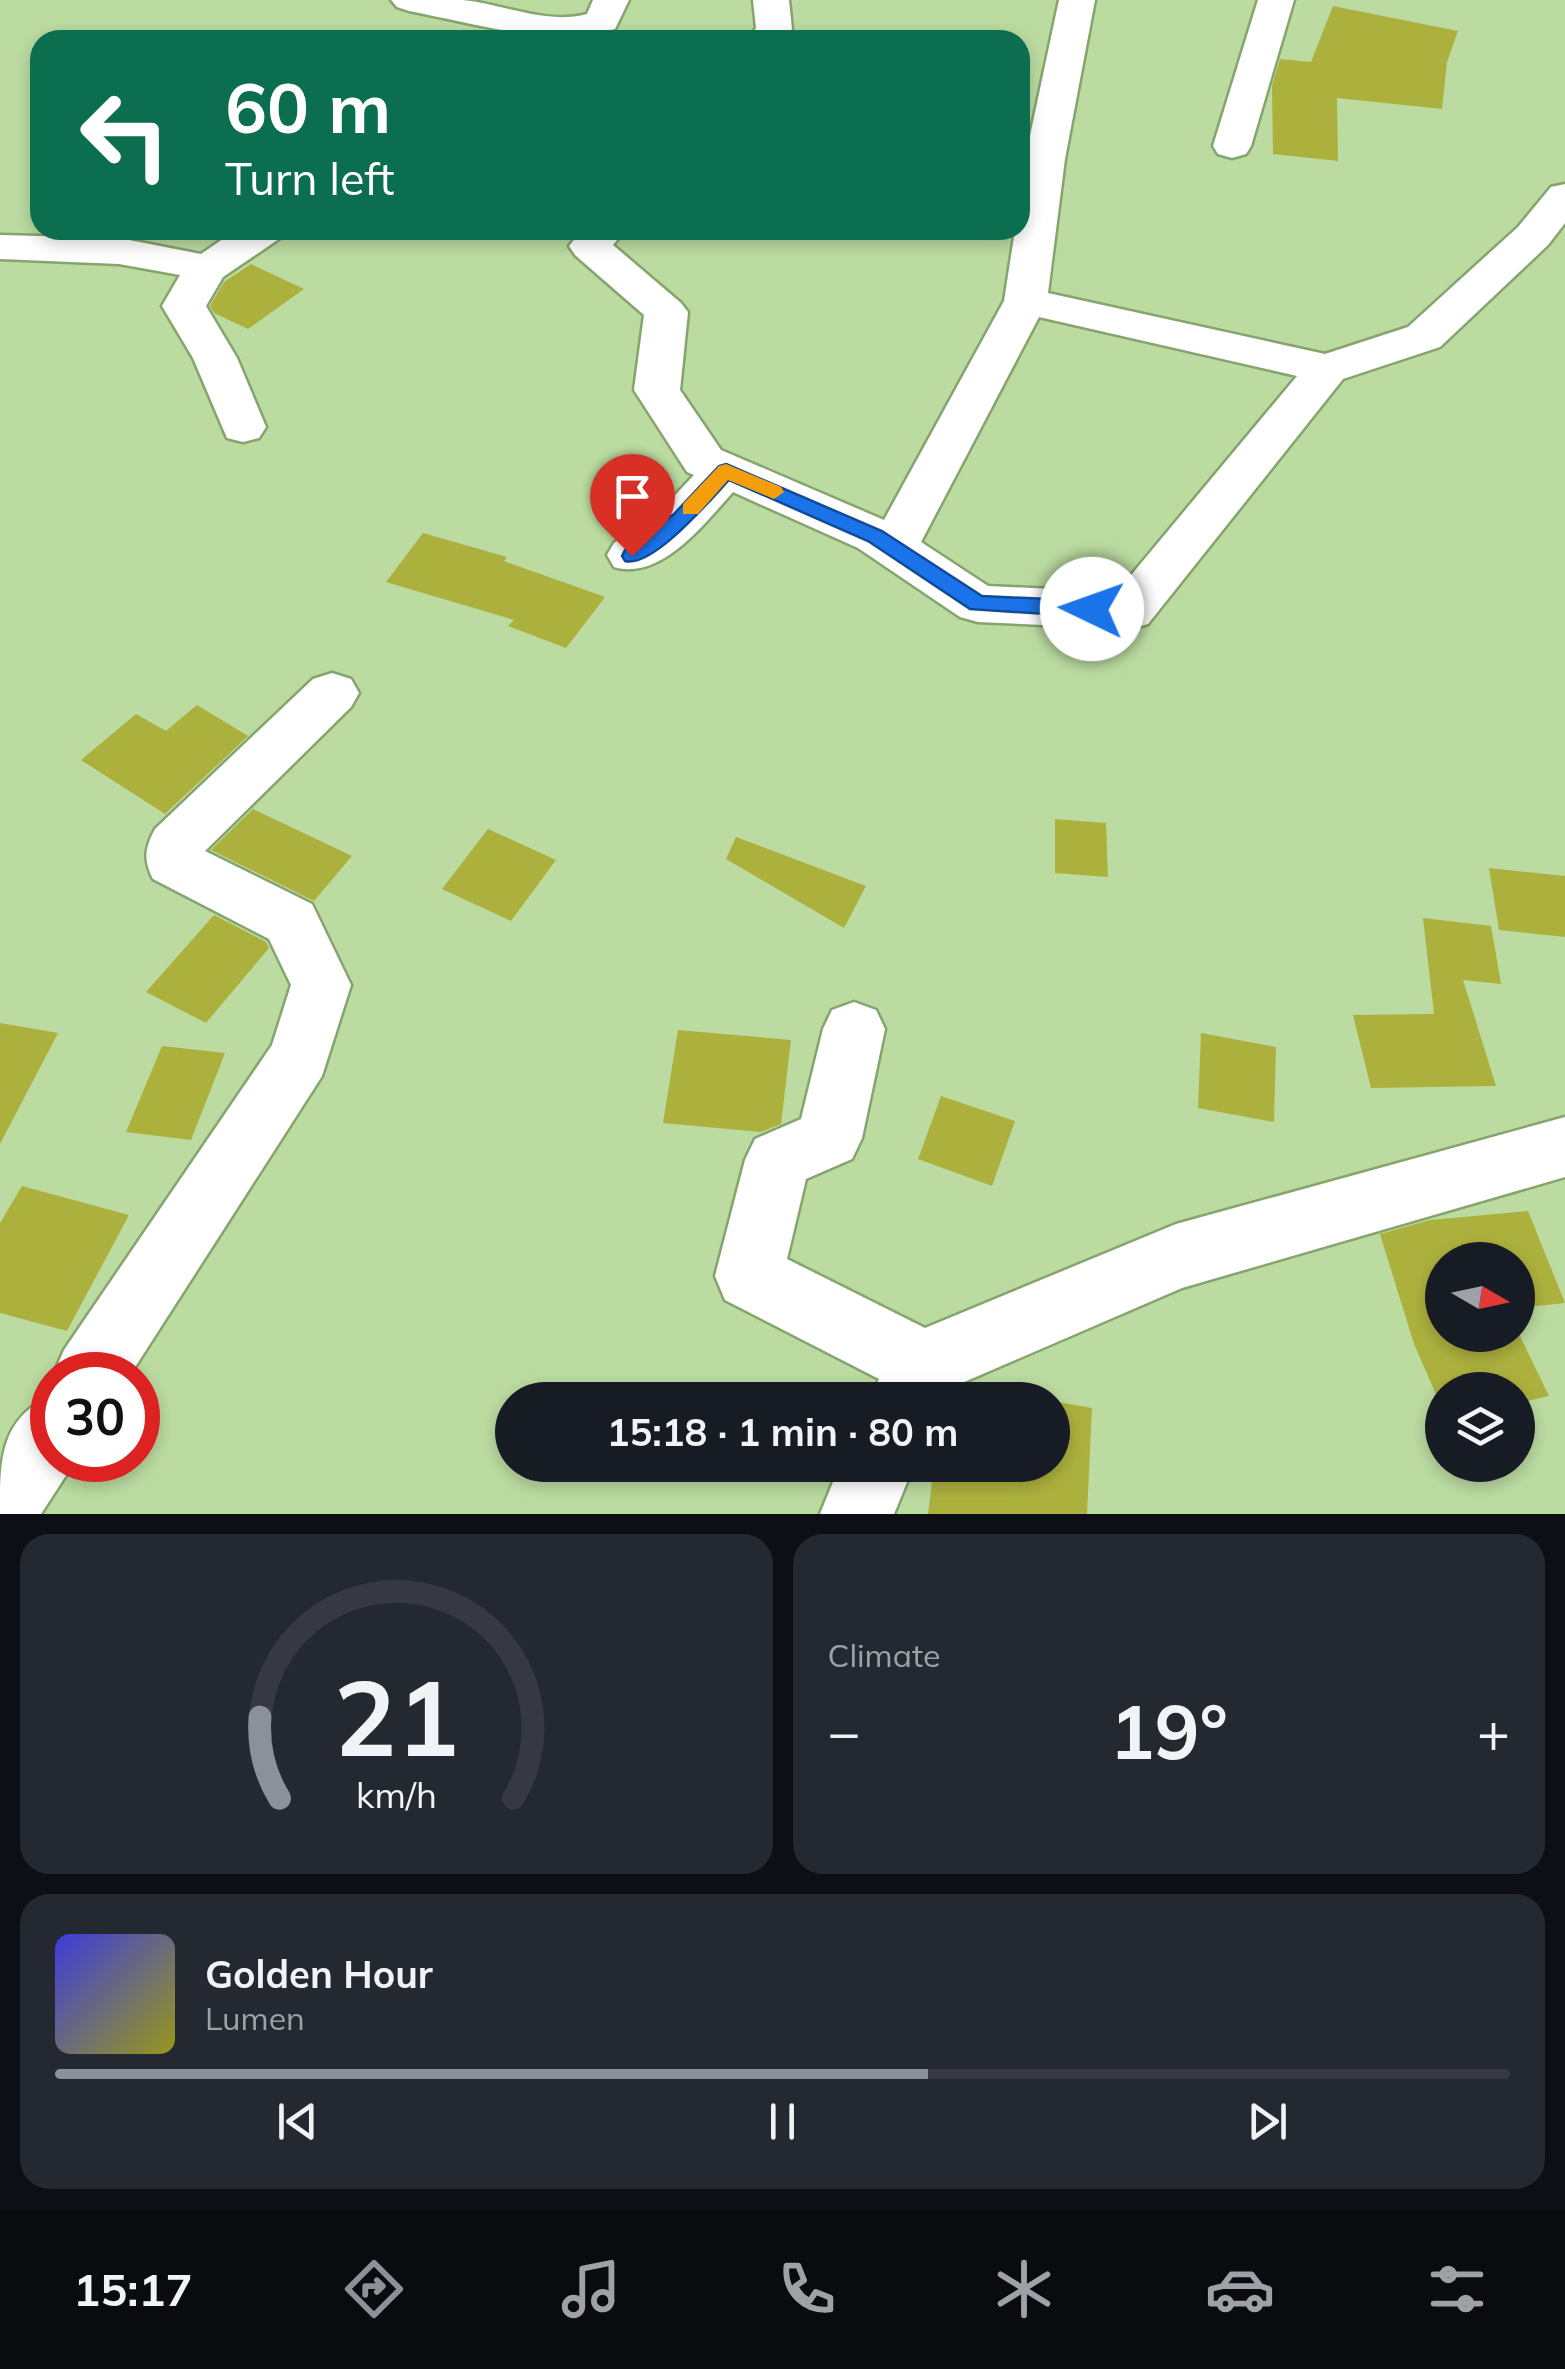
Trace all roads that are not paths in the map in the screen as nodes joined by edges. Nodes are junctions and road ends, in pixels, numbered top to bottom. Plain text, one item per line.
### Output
1 (409, 0) edge
2 (611, 0) edge
3 (771, 0) edge
4 (1077, 0) edge
5 (1276, 0) edge
6 (540, 30) edge
7 (572, 30) edge
8 (773, 30) edge
9 (1232, 146) dead end
10 (1565, 196) edge
11 (249, 240) edge
12 (595, 240) edge
13 (0, 247) edge
14 (208, 268) junction
15 (1026, 301) junction
16 (1327, 369) junction
17 (243, 427) dead end
18 (726, 470) junction
19 (892, 548) junction
20 (632, 556) dead end
21 (332, 693) dead end
22 (854, 1029) dead end
23 (1565, 1147) edge
24 (104, 1352) edge
25 (915, 1382) edge
26 (30, 1474) edge
27 (870, 1482) edge
28 (18, 1498) edge
29 (857, 1514) edge

1 - 6 street
2 - 7 street
3 - 8 street
4 - 15 street
5 - 9 street
10 - 16 street
11 - 14 street
12 - 18 street
13 - 14 street
14 - 17 street
15 - 16 street
15 - 19 street
16 - 19 street
18 - 19 street
18 - 20 street
21 - 24 street
22 - 25 street
23 - 25 street
26 - 28 street
27 - 29 street

